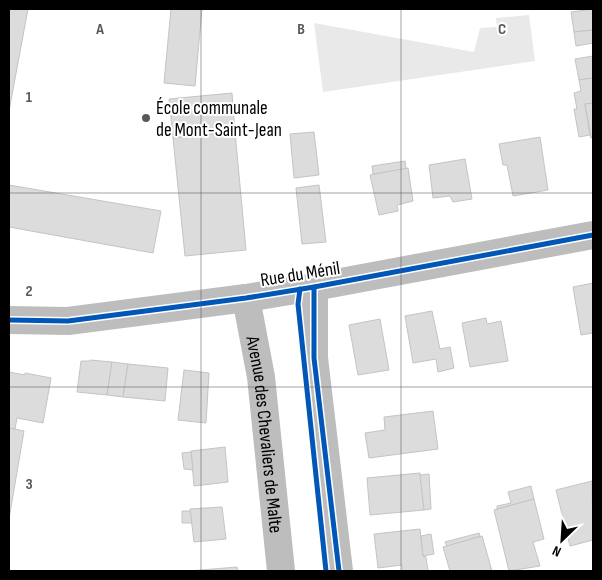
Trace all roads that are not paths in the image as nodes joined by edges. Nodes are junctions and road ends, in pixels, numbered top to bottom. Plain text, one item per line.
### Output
1 (593, 236) edge
2 (314, 287) junction
3 (246, 298) junction
4 (9, 320) edge
5 (281, 571) edge
6 (339, 571) edge

1 - 2 street, Rue du Ménil
2 - 3 street, Rue du Ménil
2 - 6 street
3 - 4 street, Rue du Ménil
3 - 5 street, Avenue des Chevaliers de Malte

